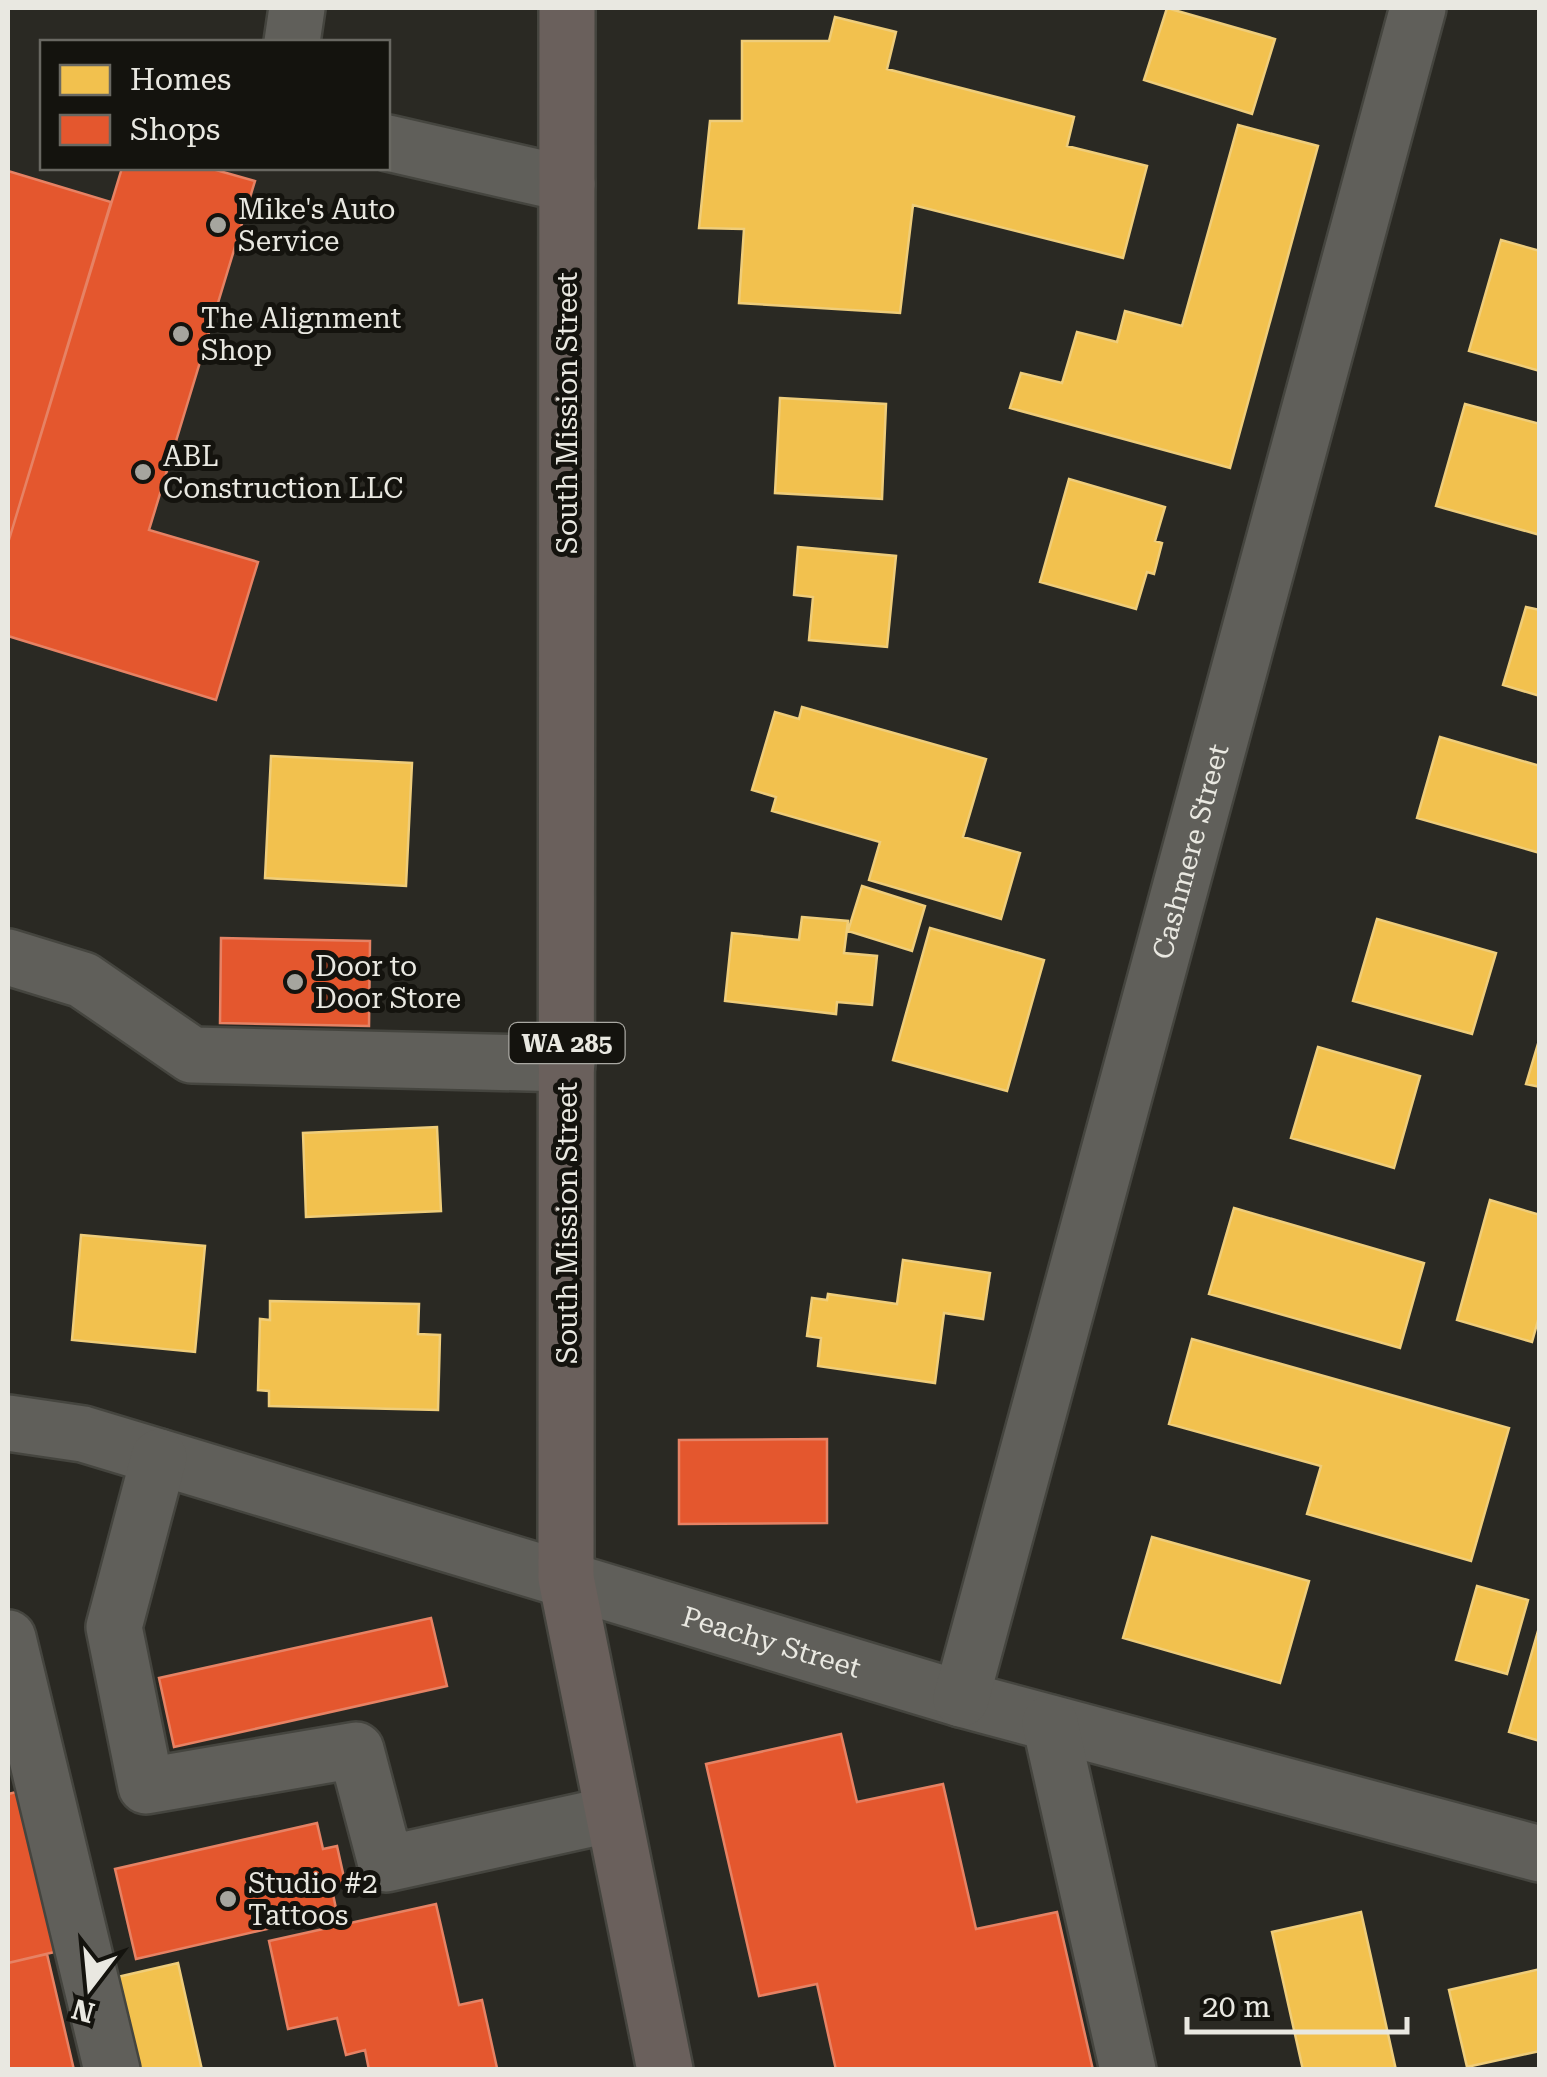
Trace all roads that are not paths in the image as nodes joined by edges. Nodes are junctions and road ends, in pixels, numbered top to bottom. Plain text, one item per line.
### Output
1 (297, 8) edge
2 (567, 8) edge
3 (1418, 8) edge
4 (292, 40) edge
5 (390, 143) edge
6 (567, 184) junction
7 (8, 957) edge
8 (567, 1064) junction
9 (8, 1423) edge
10 (159, 1457) junction
11 (566, 1578) junction
12 (8, 1638) edge
13 (962, 1698) junction
14 (1050, 1723) junction
15 (614, 1814) junction
16 (1540, 1854) edge
17 (112, 2070) edge
18 (664, 2070) edge
19 (1128, 2070) edge

1 - 4 street
2 - 6 main road, South Mission Street / WA 285
3 - 13 street, Cashmere Street
5 - 6 street
6 - 8 main road, South Mission Street / WA 285
7 - 8 street
8 - 11 main road, South Mission Street / WA 285
9 - 10 street, Peachy Street
10 - 11 street, Peachy Street
10 - 15 street
11 - 13 street, Peachy Street
11 - 15 main road, South Mission Street / WA 285
12 - 17 street
13 - 14 street, Peachy Street
14 - 16 street, Peachy Street
14 - 19 street
15 - 18 main road, South Mission Street / WA 285

